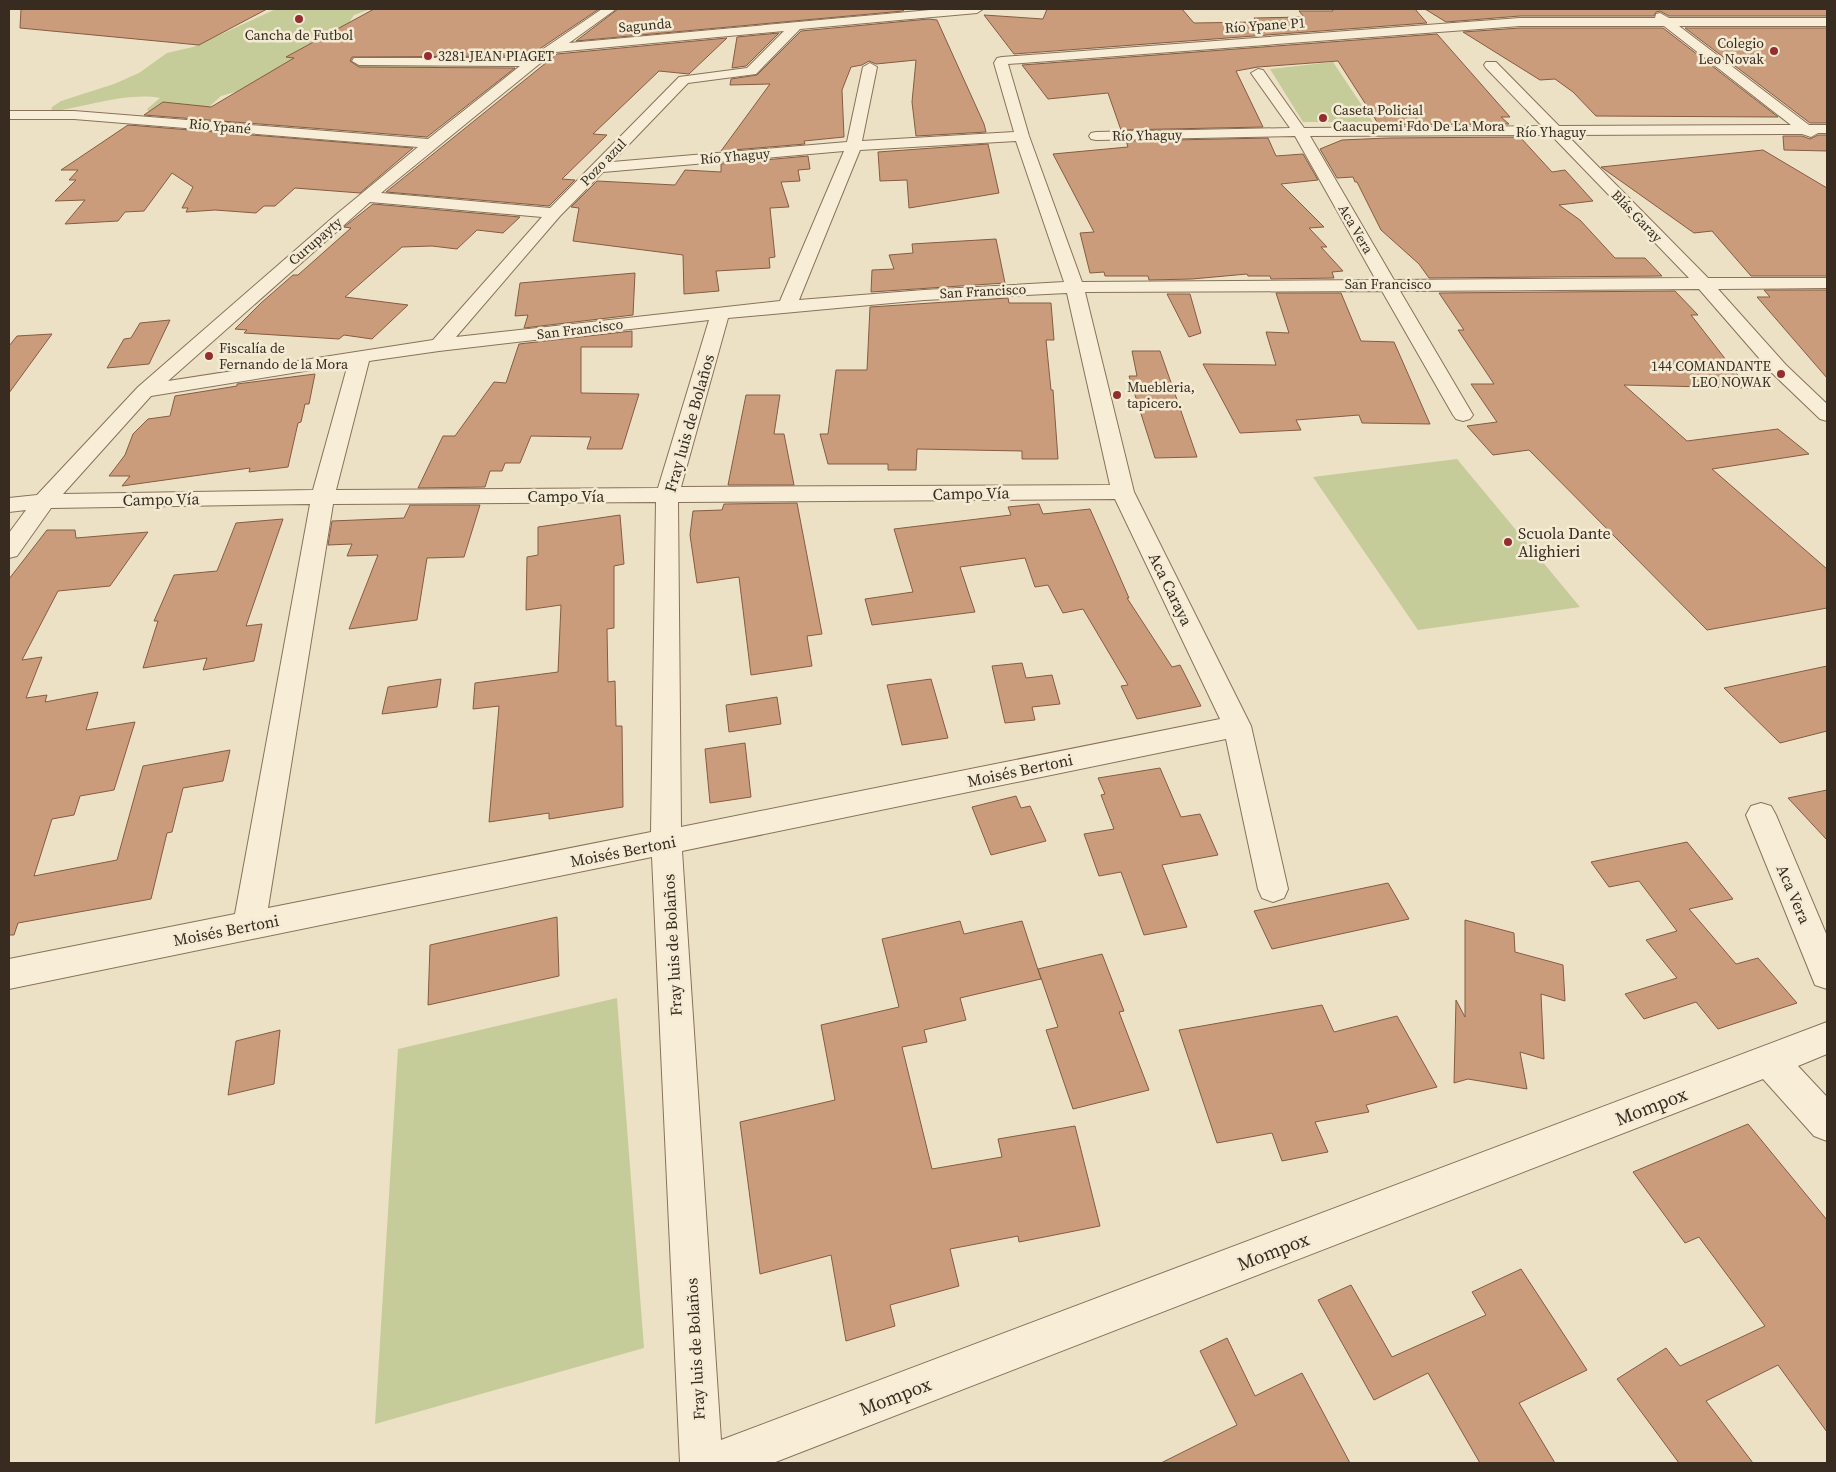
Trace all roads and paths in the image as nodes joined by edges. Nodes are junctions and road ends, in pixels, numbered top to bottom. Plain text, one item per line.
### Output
1 (610, 9) edge
2 (977, 9) edge
3 (1649, 9) edge
4 (1665, 21) junction
5 (1827, 22) edge
6 (795, 27) junction
7 (554, 48) junction
8 (1006, 59) joint
9 (359, 61) dead end
10 (533, 62) junction
11 (1491, 66) dead end
12 (870, 67) dead end
13 (1258, 73) dead end
14 (9, 115) edge
15 (1805, 129) junction
16 (1827, 129) edge
17 (1300, 132) junction
18 (1555, 132) junction
19 (1022, 136) junction
20 (1096, 136) dead end
21 (431, 144) junction
22 (1827, 145) edge
23 (854, 146) junction
24 (597, 168) junction
25 (366, 197) junction
26 (554, 214) junction
27 (1702, 282) junction
28 (1827, 283) edge
29 (1388, 284) junction
30 (1075, 287) junction
31 (787, 306) junction
32 (720, 314) junction
33 (439, 345) junction
34 (360, 356) junction
35 (145, 391) junction
36 (1827, 414) edge
37 (1463, 415) dead end
38 (1123, 492) junction
39 (323, 496) junction
40 (667, 496) junction
41 (44, 501) junction
42 (9, 505) edge
43 (9, 550) edge
44 (1237, 726) junction
45 (1761, 815) dead end
46 (666, 842) junction
47 (1273, 889) dead end
48 (249, 926) junction
49 (9, 974) edge
50 (1827, 974) edge
51 (1827, 1038) edge
52 (1769, 1060) junction
53 (1827, 1124) edge
54 (702, 1463) edge
55 (718, 1463) edge

1 - 7 street, Curupayty
2 - 6 street, Sagunda
3 - 4 street
4 - 5 street, Río Ypane P1
4 - 8 street, Río Ypane P1
4 - 15 street
6 - 7 street, Sagunda
6 - 24 street, Pozo azul
7 - 10 street, Curupayty
8 - 19 street, Aca Caraya
9 - 10 street
10 - 21 street, Curupayty
11 - 18 street, Blás Garay
12 - 23 street
13 - 17 street, Aca Vera
14 - 21 street, Rio Ypané
15 - 16 street, Río Yhaguy
15 - 18 street, Río Yhaguy
15 - 22 street
17 - 18 street, Río Yhaguy
17 - 20 street, Río Yhaguy
17 - 29 street, Aca Vera
18 - 27 street, Blás Garay
19 - 23 street, Río Yhaguy
19 - 30 street, Aca Caraya
21 - 25 street, Curupayty
23 - 24 street, Río Yhaguy
23 - 31 street
24 - 26 street, Pozo azul
25 - 26 street
25 - 35 street, Curupayty
26 - 33 street, Pozo azul
27 - 28 street, San Francisco
27 - 29 street, San Francisco
27 - 36 street, Blás Garay
29 - 30 street, San Francisco
29 - 37 street, Aca Vera
30 - 31 street, San Francisco
30 - 38 street, Aca Caraya
31 - 32 street, San Francisco
32 - 33 street, San Francisco
32 - 40 street, Fray luis de Bolaños
33 - 34 street, San Francisco
34 - 35 street, San Francisco
34 - 39 street
35 - 41 street, Curupayty
38 - 40 street, Campo Vía
38 - 44 street, Aca Caraya
39 - 40 street, Campo Vía
39 - 41 street, Campo Vía
39 - 48 street
40 - 46 street, Fray luis de Bolaños
41 - 42 street, Campo Vía
41 - 43 street, Curupayty
44 - 46 street, Moisés Bertoni
44 - 47 street, Aca Caraya
45 - 50 street, Aca Vera
46 - 48 street, Moisés Bertoni
46 - 54 street, Fray luis de Bolaños
48 - 49 street, Moisés Bertoni
51 - 52 street, Mompox
52 - 53 street
52 - 55 street, Mompox

